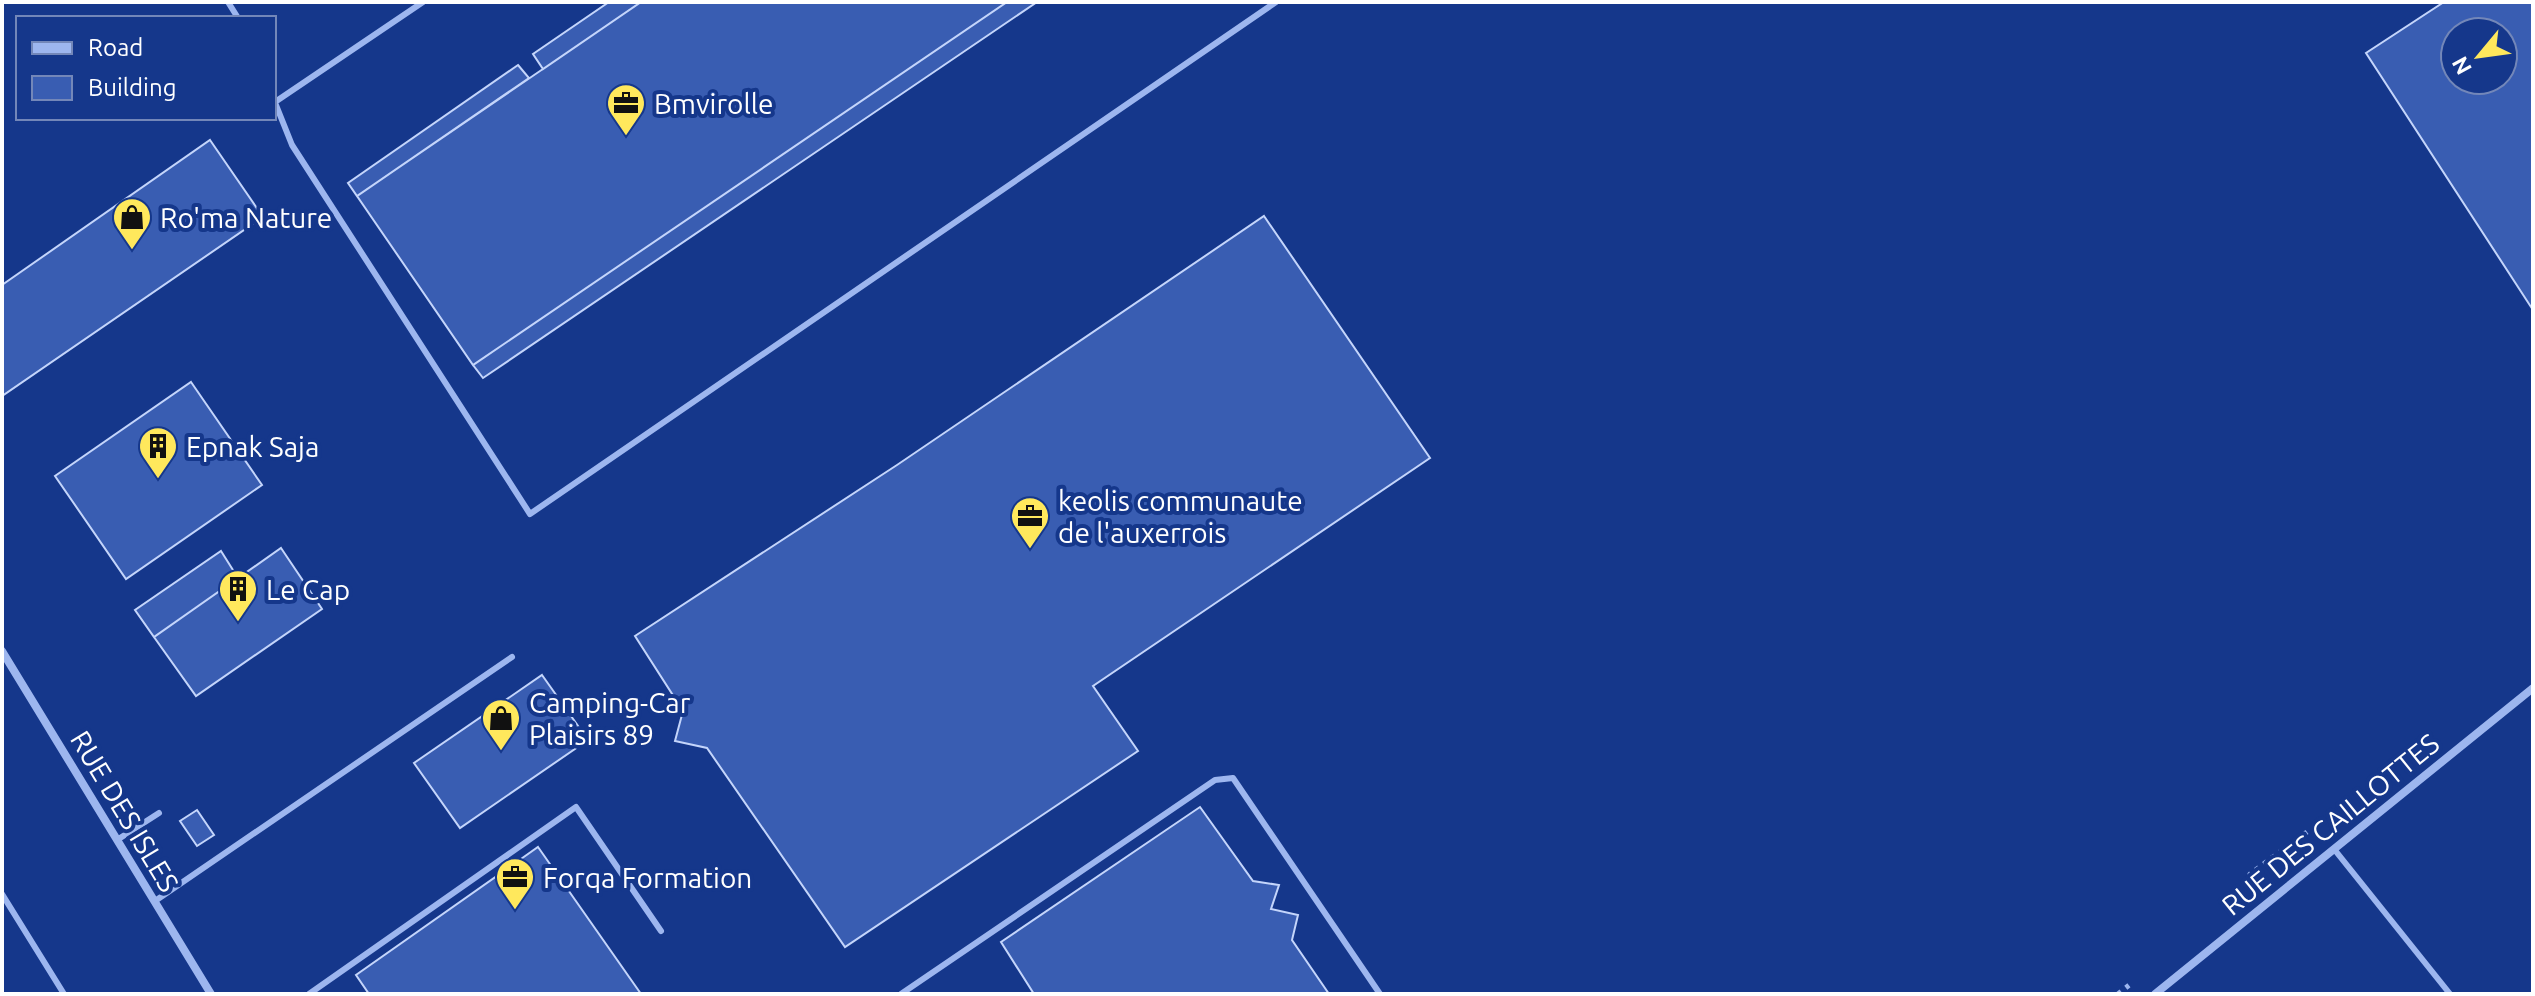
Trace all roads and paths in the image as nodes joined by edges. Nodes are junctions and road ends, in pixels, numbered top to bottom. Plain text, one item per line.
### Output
1 (423, 2) edge
2 (1276, 2) edge
3 (276, 100) edge
4 (276, 106) edge
5 (2, 651) edge
6 (512, 657) dead end
7 (2533, 688) edge
8 (159, 813) dead end
9 (117, 840) junction
10 (2334, 849) junction
11 (2, 894) edge
12 (155, 901) junction
13 (661, 931) dead end
14 (314, 993) edge
15 (64, 994) edge
16 (211, 994) edge
17 (901, 994) edge
18 (1380, 994) edge
19 (2155, 994) edge
20 (2450, 994) edge

1 - 3 lane
2 - 4 lane
5 - 9 street, RUE DES ISLES
6 - 12 lane
7 - 10 street, RUE DES CAILLOTTES
8 - 9 lane
9 - 12 street, RUE DES ISLES
10 - 19 street, RUE DES CAILLOTTES
10 - 20 lane
11 - 15 lane
12 - 16 street, RUE DES ISLES
13 - 14 lane
17 - 18 lane

